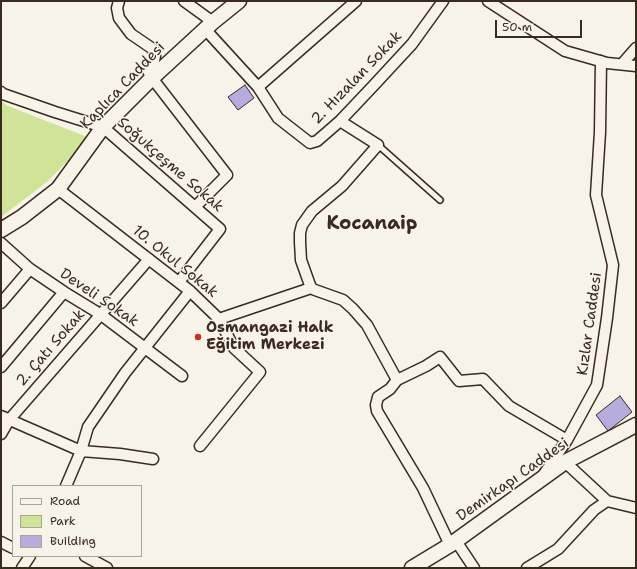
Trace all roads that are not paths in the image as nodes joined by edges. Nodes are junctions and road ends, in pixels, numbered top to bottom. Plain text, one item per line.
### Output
1 (119, 1) edge
2 (184, 1) edge
3 (239, 1) edge
4 (356, 1) edge
5 (443, 1) edge
6 (488, 1) edge
7 (209, 26) junction
8 (636, 48) edge
9 (601, 61) junction
10 (622, 64) junction
11 (636, 66) edge
12 (152, 78) junction
13 (258, 87) junction
14 (1, 92) edge
15 (340, 120) junction
16 (103, 127) junction
17 (378, 145) junction
18 (58, 189) junction
19 (440, 200) dead end
20 (195, 207) junction
21 (1, 230) edge
22 (1, 243) edge
23 (149, 259) junction
24 (30, 269) junction
25 (178, 282) junction
26 (311, 288) junction
27 (190, 291) junction
28 (64, 292) junction
29 (1, 303) edge
30 (100, 314) junction
31 (219, 319) junction
32 (144, 348) junction
33 (1, 368) edge
34 (182, 376) dead end
35 (397, 380) junction
36 (5, 418) edge
37 (636, 425) edge
38 (1, 434) edge
39 (567, 440) junction
40 (200, 446) dead end
41 (81, 451) junction
42 (153, 459) dead end
43 (565, 462) junction
44 (540, 480) junction
45 (66, 485) edge
46 (607, 501) junction
47 (636, 508) edge
48 (1, 542) edge
49 (453, 543) junction
50 (12, 548) edge
51 (28, 557) edge
52 (87, 557) edge
53 (22, 568) edge
54 (107, 568) edge
55 (412, 568) edge
56 (474, 568) edge
57 (527, 568) edge

1 - 12 street
2 - 7 street, 2. Hızalan Sokak
3 - 7 main road, Kaplıca Caddesi
4 - 13 street
5 - 15 street, 2. Hızalan Sokak
6 - 9 street
7 - 12 main road, Kaplıca Caddesi
7 - 13 street, 2. Hızalan Sokak
8 - 10 street
9 - 10 street
9 - 39 street, Kızlar Caddesi
10 - 11 street
12 - 16 main road, Kaplıca Caddesi
12 - 20 street
13 - 15 street, 2. Hızalan Sokak
14 - 16 street
15 - 17 street
16 - 18 main road, Kaplıca Caddesi
16 - 20 street, Soğukçeşme Sokak
17 - 19 lane
17 - 26 street
18 - 21 main road, Kaplıca Caddesi
18 - 23 street, 10. Okul Sokak
20 - 25 street, Soğukçeşme Sokak
22 - 24 street, Develi Sokak
23 - 25 street, 10. Okul Sokak
23 - 30 street, 2. Çatı Sokak
24 - 28 street, Develi Sokak
24 - 29 street
25 - 27 street, 10. Okul Sokak
26 - 31 street
26 - 35 street
27 - 31 street, 10. Okul Sokak
27 - 32 street
28 - 30 street, Develi Sokak
28 - 33 street
30 - 32 street, Develi Sokak
30 - 36 street, 2. Çatı Sokak
31 - 40 street, 10. Okul Sokak
32 - 34 street, Develi Sokak
32 - 41 street
35 - 39 street
35 - 49 street
36 - 38 street, 2. Çatı Sokak
36 - 41 street
37 - 43 main road, Demirkapı Caddesi
39 - 44 street, Kızlar Caddesi
41 - 42 street
41 - 45 street
43 - 44 main road, Demirkapı Caddesi
43 - 46 street
44 - 49 main road, Demirkapı Caddesi
46 - 47 street
46 - 57 street
48 - 50 street
49 - 55 main road, Demirkapı Caddesi
49 - 56 street
51 - 53 street
52 - 54 street

